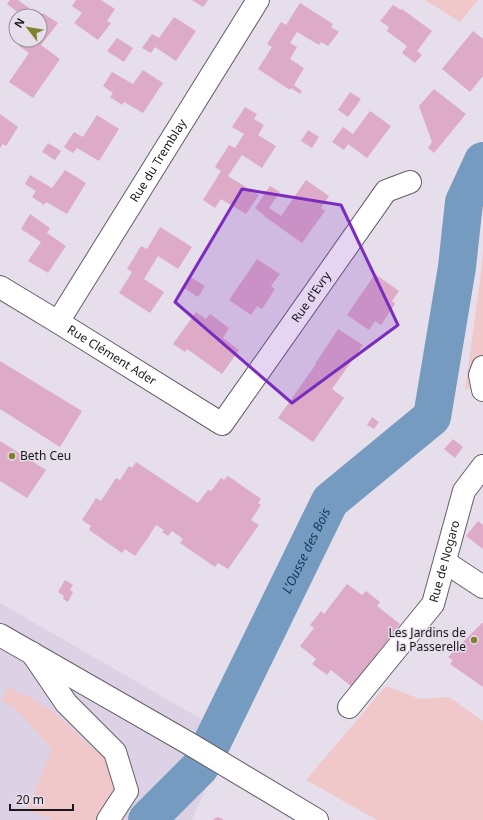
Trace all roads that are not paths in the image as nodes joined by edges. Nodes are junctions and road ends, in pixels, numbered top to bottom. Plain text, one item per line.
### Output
1 (258, 0) edge
2 (410, 182) dead end
3 (0, 287) edge
4 (58, 322) junction
5 (483, 367) edge
6 (483, 390) edge
7 (222, 424) joint
8 (483, 466) edge
9 (445, 562) junction
10 (483, 587) edge
11 (0, 635) edge
12 (32, 653) junction
13 (349, 707) dead end
14 (108, 820) edge
15 (317, 820) edge

1 - 4 street, Rue du Tremblay
2 - 7 street, Rue d'Evry
3 - 4 street, Rue Clément Ader
4 - 7 street, Rue Clément Ader
5 - 6 street
8 - 9 street, Rue de Nogaro
9 - 10 street
9 - 13 street, Rue de Nogaro
11 - 12 street
12 - 14 street
12 - 15 street

